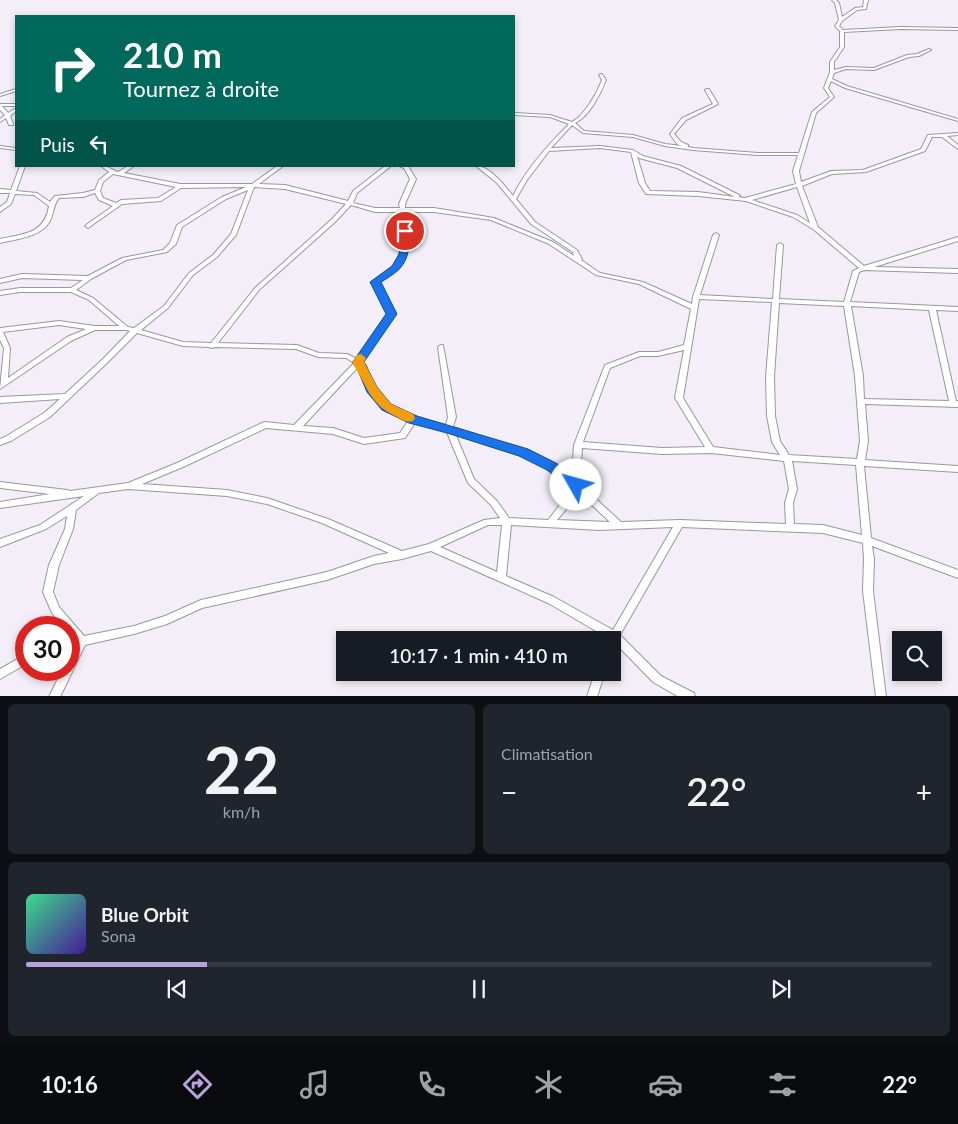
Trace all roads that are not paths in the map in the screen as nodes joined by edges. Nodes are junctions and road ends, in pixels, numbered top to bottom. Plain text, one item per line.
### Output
1 (834, 0) edge
2 (866, 0) edge
3 (841, 20) junction
4 (958, 29) edge
5 (842, 30) junction
6 (929, 50) dead end
7 (832, 72) junction
8 (601, 75) dead end
9 (830, 79) junction
10 (15, 90) edge
11 (707, 90) dead end
12 (0, 95) edge
13 (15, 105) edge
14 (0, 106) edge
15 (15, 110) edge
16 (515, 114) edge
17 (8, 116) junction
18 (958, 120) edge
19 (0, 121) edge
20 (572, 123) junction
21 (11, 124) dead end
22 (958, 134) edge
23 (943, 135) junction
24 (648, 141) junction
25 (0, 147) edge
26 (958, 148) edge
27 (15, 149) edge
28 (549, 150) junction
29 (693, 150) junction
30 (633, 151) junction
31 (802, 154) junction
32 (23, 167) edge
33 (104, 167) edge
34 (130, 167) edge
35 (280, 167) edge
36 (388, 167) edge
37 (406, 167) edge
38 (479, 167) edge
39 (112, 172) junction
40 (120, 173) junction
41 (799, 185) junction
42 (180, 186) junction
43 (252, 186) junction
44 (0, 191) edge
45 (97, 191) junction
46 (13, 192) junction
47 (515, 198) junction
48 (745, 200) junction
49 (350, 204) junction
50 (50, 205) junction
51 (116, 205) junction
52 (0, 210) edge
53 (402, 211) junction
54 (88, 226) dead end
55 (815, 228) junction
56 (716, 235) dead end
57 (958, 239) edge
58 (0, 241) edge
59 (780, 245) dead end
60 (579, 259) junction
61 (863, 268) junction
62 (958, 271) edge
63 (89, 278) junction
64 (0, 282) edge
65 (72, 290) junction
66 (0, 293) edge
67 (696, 296) junction
68 (775, 301) junction
69 (848, 303) junction
70 (694, 308) junction
71 (932, 308) junction
72 (958, 309) edge
73 (95, 328) junction
74 (126, 328) junction
75 (0, 331) edge
76 (134, 331) junction
77 (212, 346) junction
78 (440, 347) dead end
79 (688, 347) junction
80 (358, 363) junction
81 (2, 385) edge
82 (68, 396) junction
83 (0, 400) edge
84 (861, 401) junction
85 (956, 404) edge
86 (413, 420) junction
87 (296, 428) junction
88 (449, 428) junction
89 (0, 442) edge
90 (578, 445) junction
91 (711, 450) junction
92 (787, 458) junction
93 (860, 463) junction
94 (958, 470) edge
95 (0, 485) edge
96 (576, 485) junction
97 (128, 486) junction
98 (98, 490) junction
99 (76, 494) junction
100 (0, 505) edge
101 (72, 508) junction
102 (507, 521) junction
103 (680, 523) junction
104 (550, 524) junction
105 (619, 526) junction
106 (790, 527) junction
107 (868, 540) junction
108 (0, 543) edge
109 (431, 547) junction
110 (402, 555) junction
111 (958, 574) edge
112 (501, 577) junction
113 (602, 631) edge
114 (617, 631) edge
115 (82, 641) junction
116 (80, 645) edge
117 (621, 645) edge
118 (15, 665) edge
119 (0, 674) edge
120 (62, 681) edge
121 (597, 681) edge
122 (54, 696) edge
123 (592, 696) edge
124 (690, 696) edge
125 (881, 696) edge

1 - 3 street
2 - 3 street
3 - 5 street
4 - 5 street
5 - 7 street
6 - 7 street
7 - 9 street
8 - 20 street
9 - 18 street
9 - 31 street
10 - 12 street
11 - 29 street
13 - 14 street
14 - 17 street
15 - 17 street
16 - 20 street
17 - 19 street
17 - 21 street
20 - 24 street
20 - 28 street
22 - 23 street
23 - 26 street
23 - 41 street
24 - 29 street
24 - 30 street
25 - 27 street
28 - 30 street
28 - 47 street
29 - 31 street
30 - 48 street
30 - 48 street
31 - 41 street
32 - 46 street
33 - 39 street
34 - 40 street
35 - 43 street
36 - 49 street
37 - 53 street
38 - 47 street
39 - 40 street
39 - 45 street
40 - 42 street
41 - 48 street
41 - 55 street
42 - 43 street
42 - 51 street
43 - 49 street
43 - 63 street
43 - 76 street
44 - 46 street
45 - 50 street
45 - 51 street
46 - 50 street
46 - 52 street
47 - 60 street
48 - 55 street
49 - 53 street
49 - 77 street
50 - 58 street
51 - 54 street
53 - 60 street
53 - 80 street
55 - 61 street
56 - 67 street
57 - 61 street
59 - 68 street
60 - 70 street
61 - 62 street
61 - 69 street
63 - 64 street
63 - 65 street
65 - 66 street
65 - 74 street
67 - 68 street
67 - 70 street
68 - 69 street
68 - 92 street
69 - 71 street
69 - 84 street
70 - 79 street
71 - 72 street
71 - 85 street
73 - 74 street
73 - 75 street
73 - 81 street
74 - 76 street
75 - 81 street
76 - 77 street
76 - 82 street
77 - 80 street
78 - 88 street
79 - 90 street
79 - 91 street
80 - 86 street
80 - 87 street
82 - 83 street
82 - 89 street
84 - 85 street
84 - 93 street
86 - 87 street
86 - 88 street
87 - 97 street
88 - 96 street
88 - 102 street
90 - 91 street
90 - 96 street
91 - 92 street
92 - 93 street
92 - 106 street
93 - 94 street
93 - 107 street
95 - 99 street
96 - 104 street
96 - 105 street
97 - 98 street
97 - 110 street
98 - 99 street
98 - 101 street
99 - 100 street
101 - 108 street
101 - 115 street
102 - 104 street
102 - 109 street
102 - 112 street
103 - 105 street
103 - 106 street
103 - 114 street
104 - 105 street
106 - 107 street
107 - 111 street
107 - 125 street
109 - 110 street
109 - 112 street
110 - 115 street
112 - 113 street
115 - 116 street
117 - 124 street
118 - 119 street
120 - 122 street
121 - 123 street

